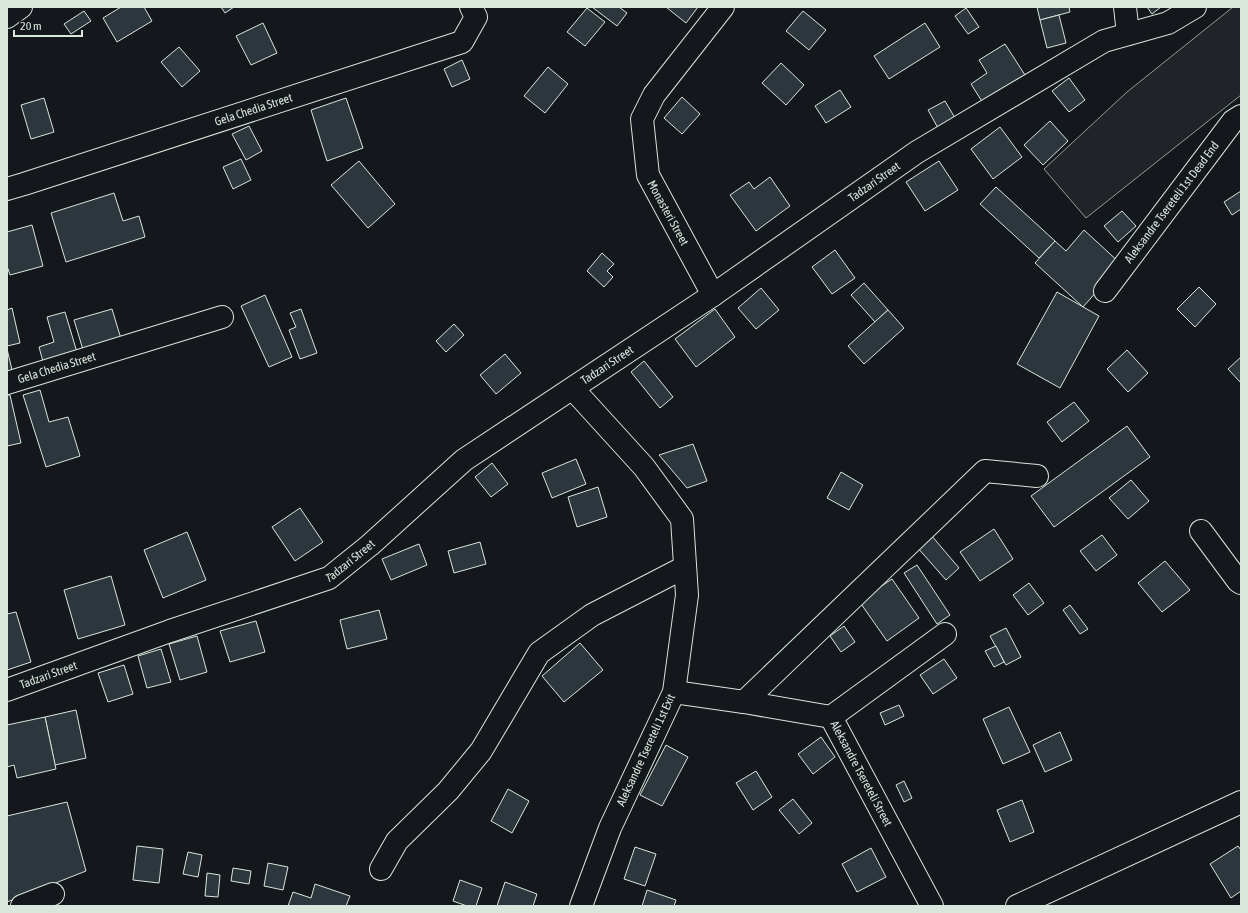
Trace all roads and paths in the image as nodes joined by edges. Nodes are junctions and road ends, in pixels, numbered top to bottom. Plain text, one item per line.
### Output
1 (21, 7) edge
2 (471, 7) edge
3 (723, 7) edge
4 (1125, 7) edge
5 (1195, 7) edge
6 (7, 17) edge
7 (1128, 34) junction
8 (1241, 116) edge
9 (7, 189) edge
10 (1105, 291) dead end
11 (713, 295) junction
12 (222, 317) dead end
13 (7, 383) edge
14 (573, 389) junction
15 (1037, 476) dead end
16 (1201, 531) dead end
17 (685, 567) junction
18 (1241, 583) edge
19 (945, 634) dead end
20 (7, 690) edge
21 (674, 692) junction
22 (744, 702) junction
23 (830, 717) junction
24 (1241, 802) edge
25 (380, 869) dead end
26 (52, 894) dead end
27 (22, 906) edge
28 (581, 906) edge
29 (932, 906) edge
30 (1017, 906) edge

1 - 6 street
2 - 9 street, Gela Chedia Street
3 - 11 street, Monasteri Street
4 - 7 street
5 - 7 street, Tadzari Street
7 - 11 street, Tadzari Street
8 - 10 street, Aleksandre Tsereteli 1st Dead End
11 - 14 street, Tadzari Street
12 - 13 street, Gela Chedia Street
14 - 17 street, Aleksandre Tsereteli 1st Exit
14 - 20 street, Tadzari Street
15 - 22 street
16 - 18 street
17 - 21 street, Aleksandre Tsereteli 1st Exit
17 - 25 street
19 - 23 street
21 - 22 street, Aleksandre Tsereteli Street
21 - 28 street, Aleksandre Tsereteli 1st Exit
22 - 23 street, Aleksandre Tsereteli Street
23 - 29 street, Aleksandre Tsereteli Street
24 - 30 street
26 - 27 street

